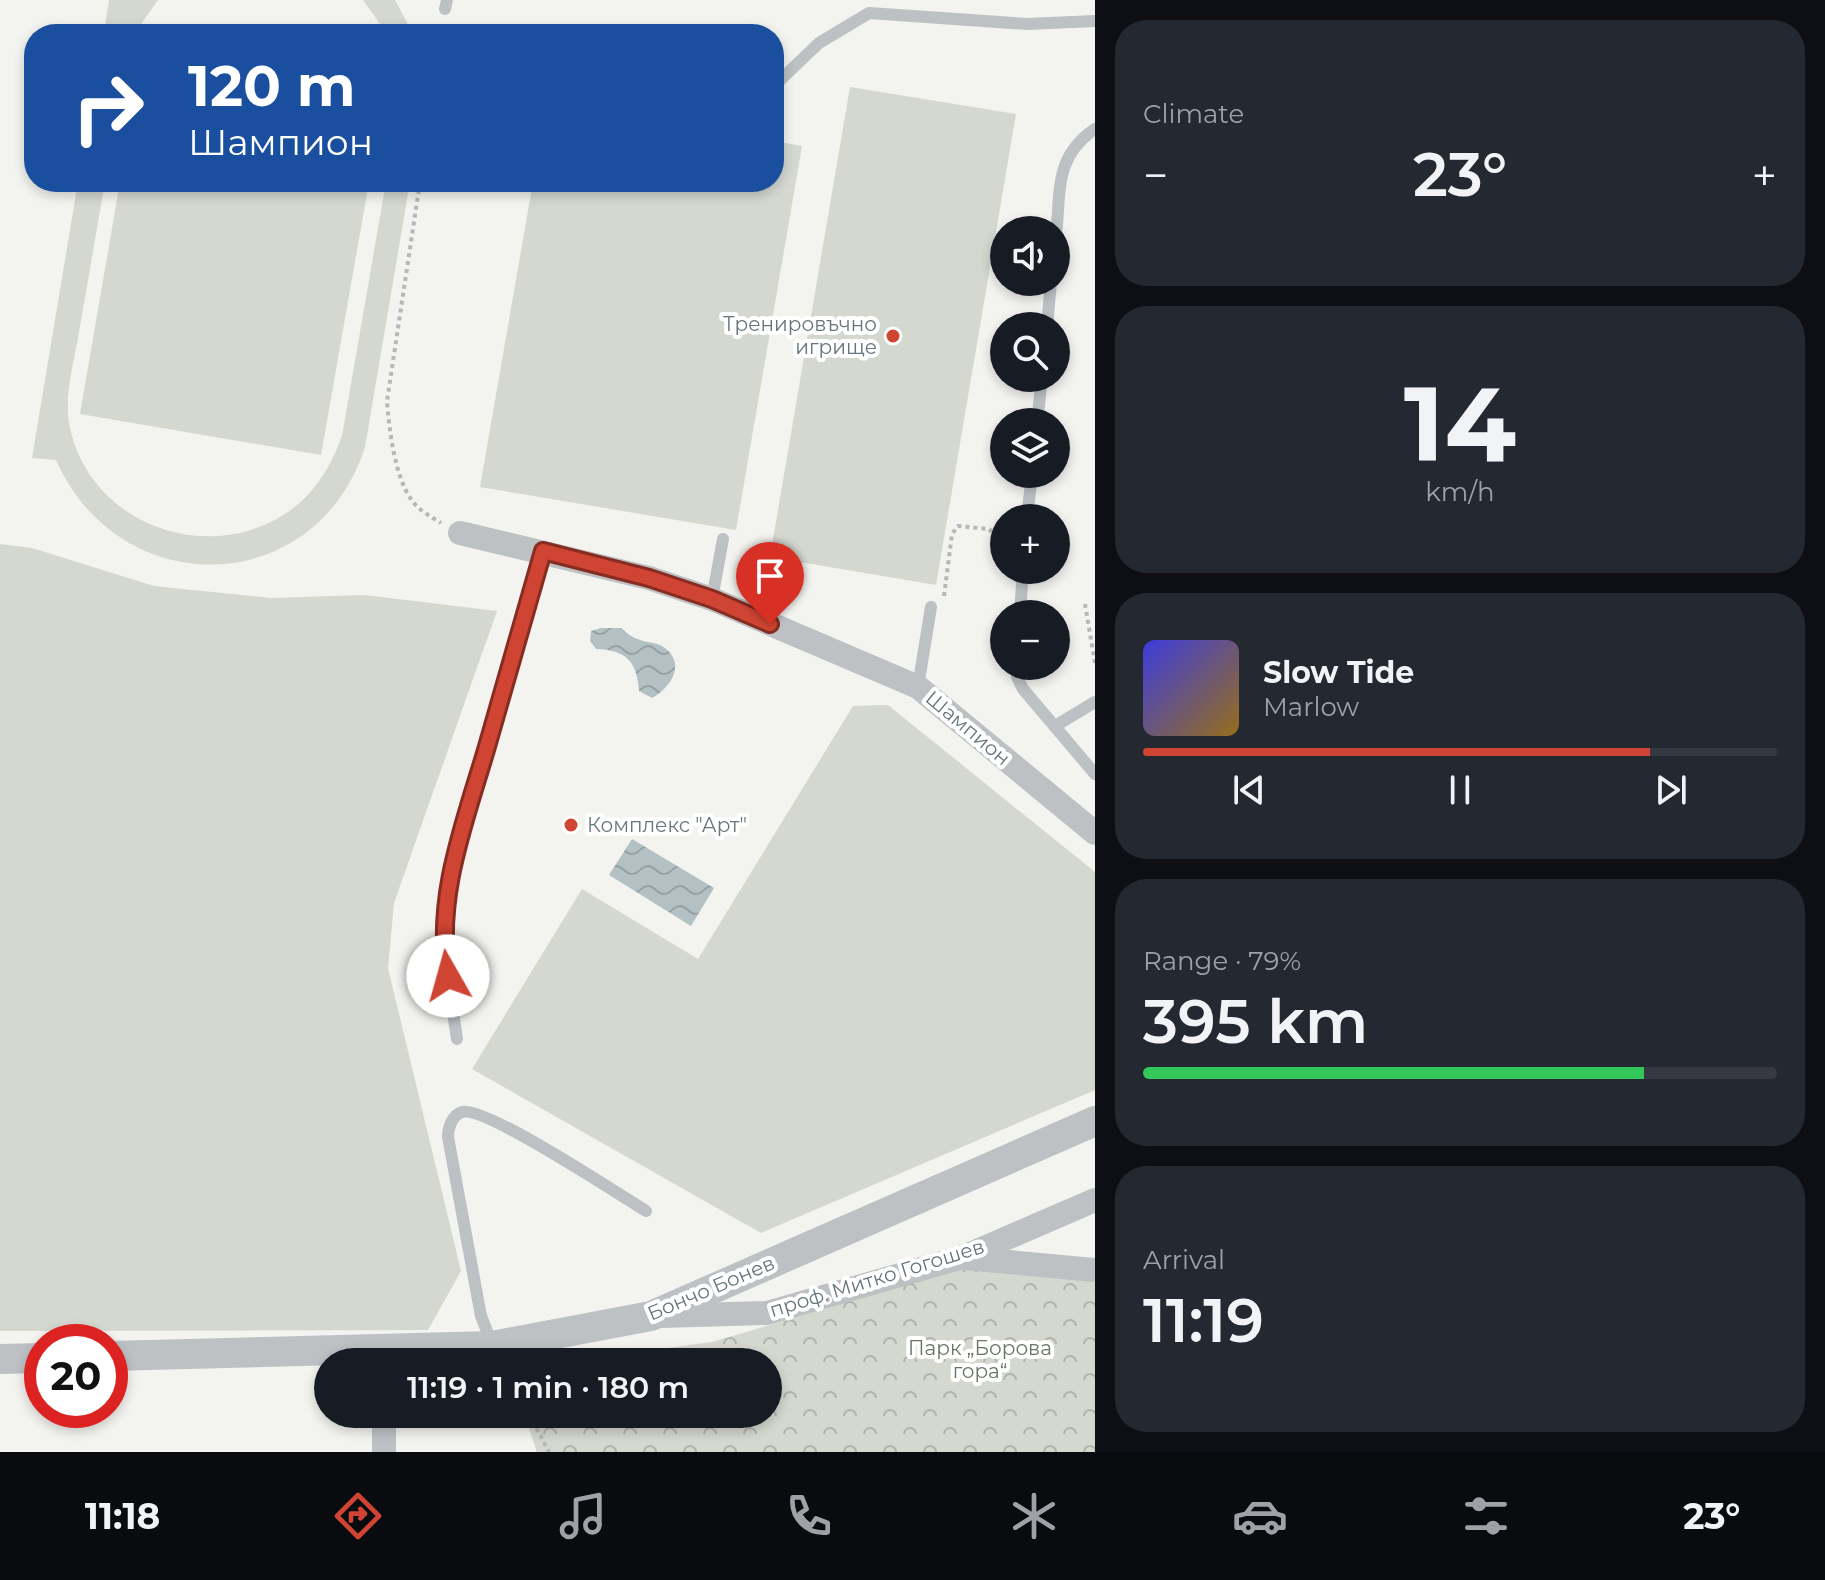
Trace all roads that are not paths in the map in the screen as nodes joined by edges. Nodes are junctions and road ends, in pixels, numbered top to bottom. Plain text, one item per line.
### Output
1 (1095, 21) edge
2 (784, 76) edge
3 (1095, 129) edge
4 (1058, 216) edge
5 (460, 533) road end
6 (723, 539) dead end
7 (543, 551) junction
8 (712, 599) junction
9 (931, 607) road end
10 (1018, 680) edge
11 (918, 687) junction
12 (1095, 702) edge
13 (1055, 726) junction
14 (1095, 774) edge
15 (1095, 833) edge
16 (457, 1039) dead end
17 (1095, 1121) edge
18 (1095, 1200) edge
19 (646, 1211) dead end
20 (963, 1257) junction
21 (1095, 1270) edge
22 (651, 1316) junction
23 (492, 1346) junction
24 (470, 1348) edge
25 (128, 1356) edge
26 (314, 1356) edge
27 (24, 1358) edge
28 (0, 1359) edge
29 (384, 1428) edge
30 (384, 1452) edge

1 - 2 lane
3 - 4 lane
5 - 7 street, Шампион
6 - 8 lane
7 - 8 street, Шампион
7 - 16 lane
8 - 11 street, Шампион
9 - 11 lane
10 - 13 lane
11 - 15 street, Шампион
12 - 13 lane
13 - 14 lane
17 - 22 street, Бончо Бонев
18 - 20 street, проф. Митко Гогошев
19 - 23 lane
20 - 21 street
20 - 22 street, проф. Митко Гогошев
22 - 23 street, Бончо Бонев
23 - 24 street, Бончо Бонев
25 - 26 street, Бончо Бонев
27 - 28 street
29 - 30 street

